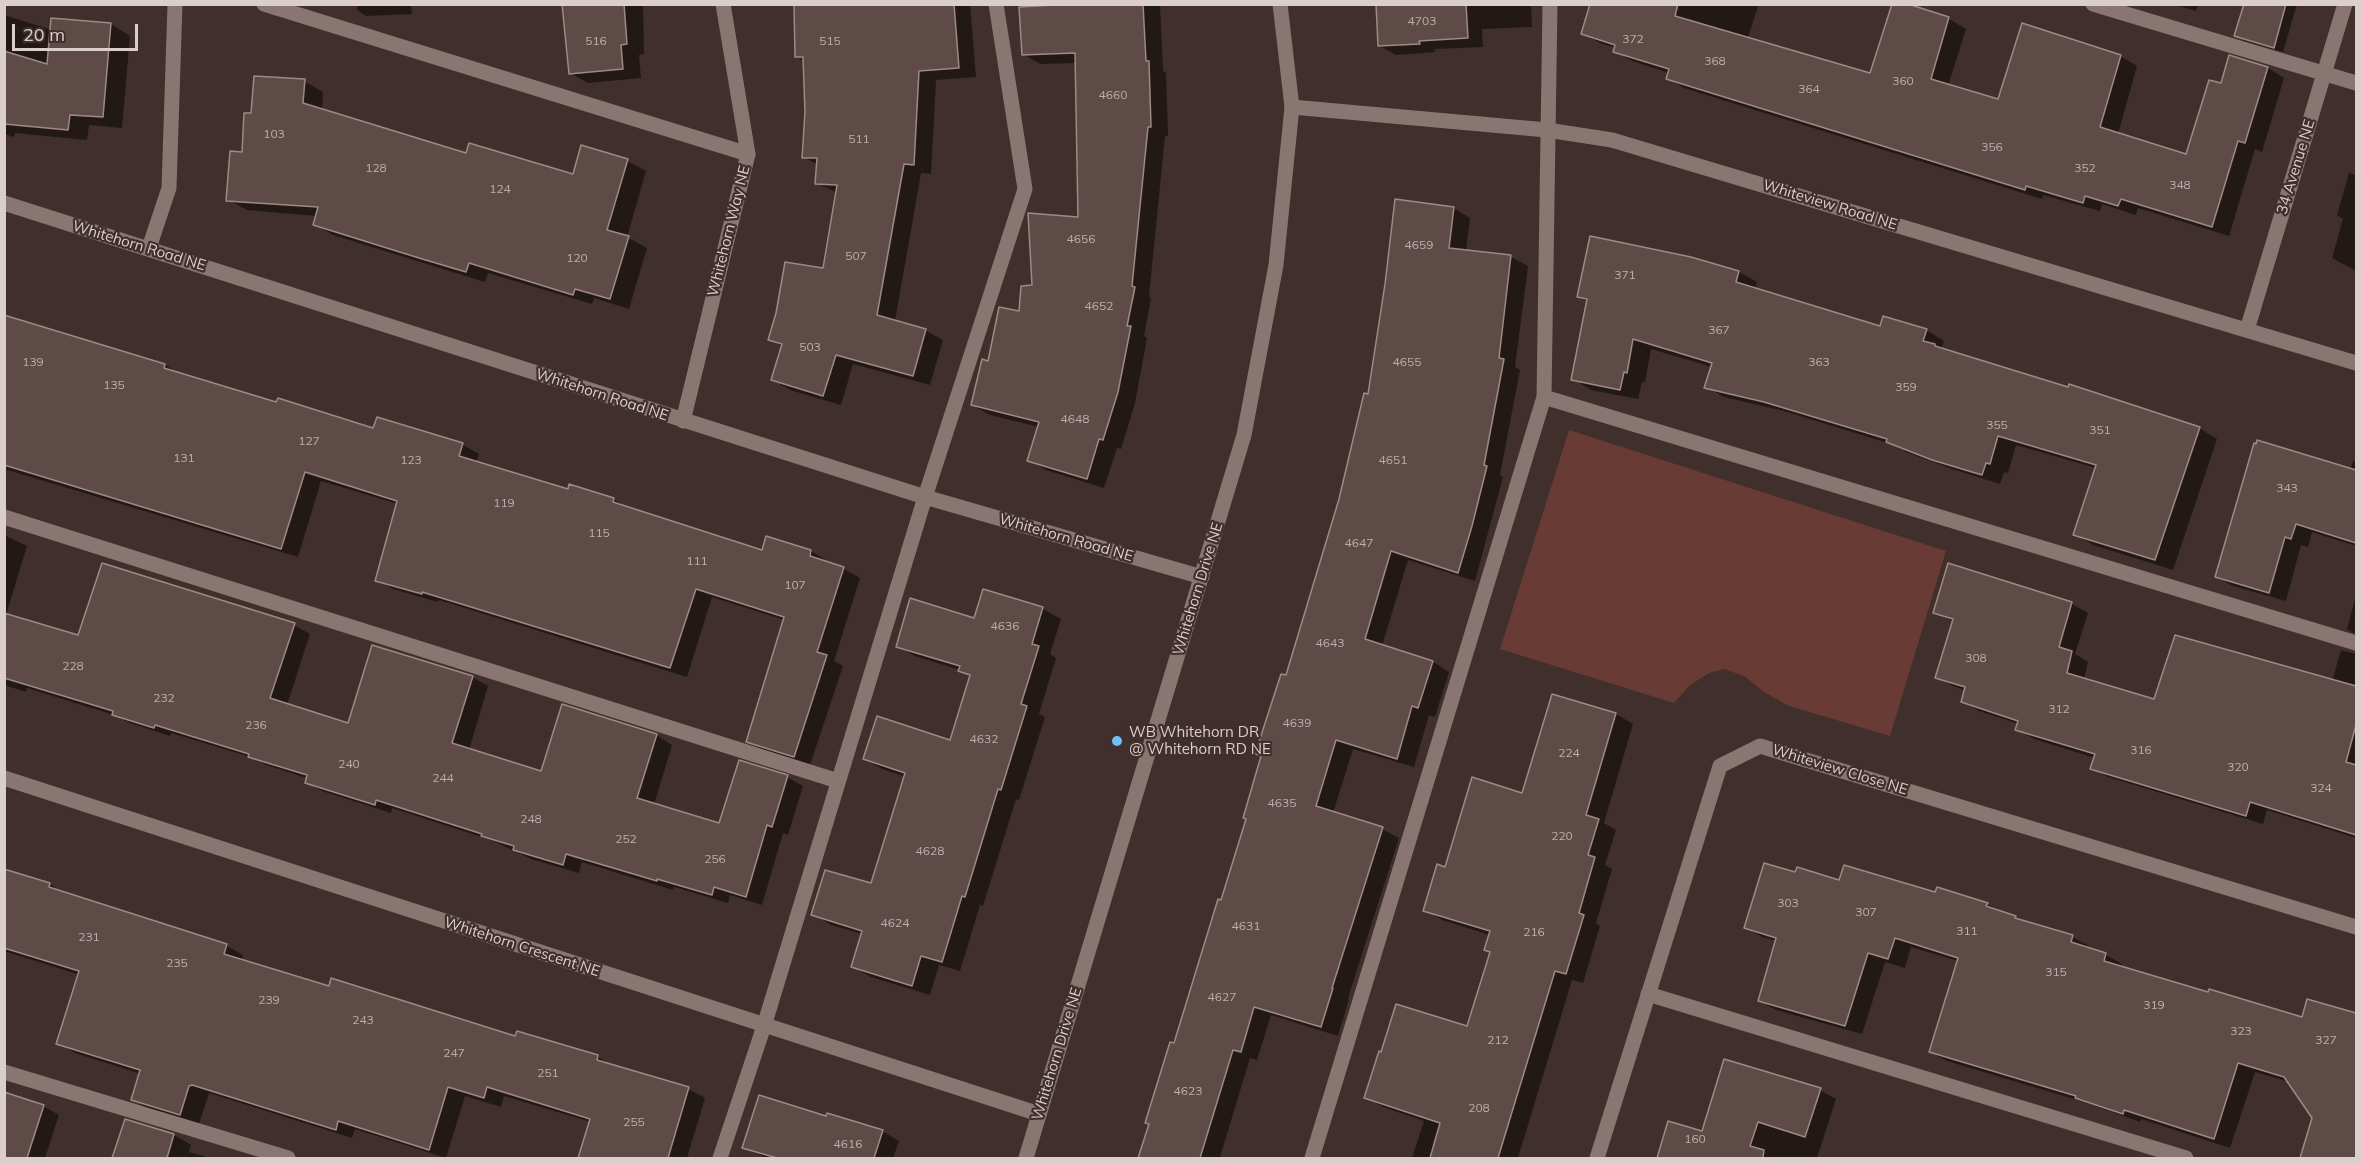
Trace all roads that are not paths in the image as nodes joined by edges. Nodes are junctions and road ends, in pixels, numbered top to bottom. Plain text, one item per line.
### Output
1 (175, 4) edge
2 (264, 4) edge
3 (723, 4) edge
4 (996, 4) edge
5 (1280, 4) edge
6 (1550, 4) edge
7 (2093, 4) edge
8 (2345, 4) edge
9 (2325, 74) junction
10 (2356, 83) edge
11 (1292, 107) junction
12 (1547, 130) junction
13 (748, 154) junction
14 (4, 203) edge
15 (150, 248) junction
16 (2247, 330) junction
17 (2356, 363) edge
18 (1544, 397) junction
19 (683, 421) junction
20 (925, 497) junction
21 (4, 517) edge
22 (1202, 577) junction
23 (2356, 643) edge
24 (4, 778) edge
25 (838, 781) junction
26 (2356, 927) edge
27 (1648, 994) junction
28 (764, 1026) junction
29 (4, 1072) edge
30 (1039, 1114) junction
31 (288, 1158) edge
32 (720, 1158) edge
33 (1026, 1158) edge
34 (1312, 1158) edge
35 (1597, 1158) edge
36 (2186, 1158) edge

1 - 15 street
2 - 13 street
3 - 13 street, Whitehorn Way NE
4 - 20 street
5 - 11 street, Whitehorn Drive NE
6 - 12 street
7 - 9 street
8 - 9 street, 34 Avenue NE
9 - 10 street
9 - 16 street, 34 Avenue NE
11 - 12 street, Whiteview Road NE
11 - 22 street, Whitehorn Drive NE
12 - 16 street, Whiteview Road NE
12 - 18 street
13 - 19 street, Whitehorn Way NE
14 - 15 street, Whitehorn Road NE
15 - 19 street, Whitehorn Road NE
16 - 17 street, Whiteview Road NE
18 - 23 street
18 - 34 street
19 - 20 street, Whitehorn Road NE
20 - 22 street, Whitehorn Road NE
20 - 25 street
21 - 25 street
22 - 30 street, Whitehorn Drive NE
24 - 28 street, Whitehorn Crescent NE
25 - 28 street
26 - 27 street, Whiteview Close NE
27 - 35 street, Whiteview Close NE
27 - 36 street
28 - 30 street, Whitehorn Crescent NE
28 - 32 street
29 - 31 street
30 - 33 street, Whitehorn Drive NE

